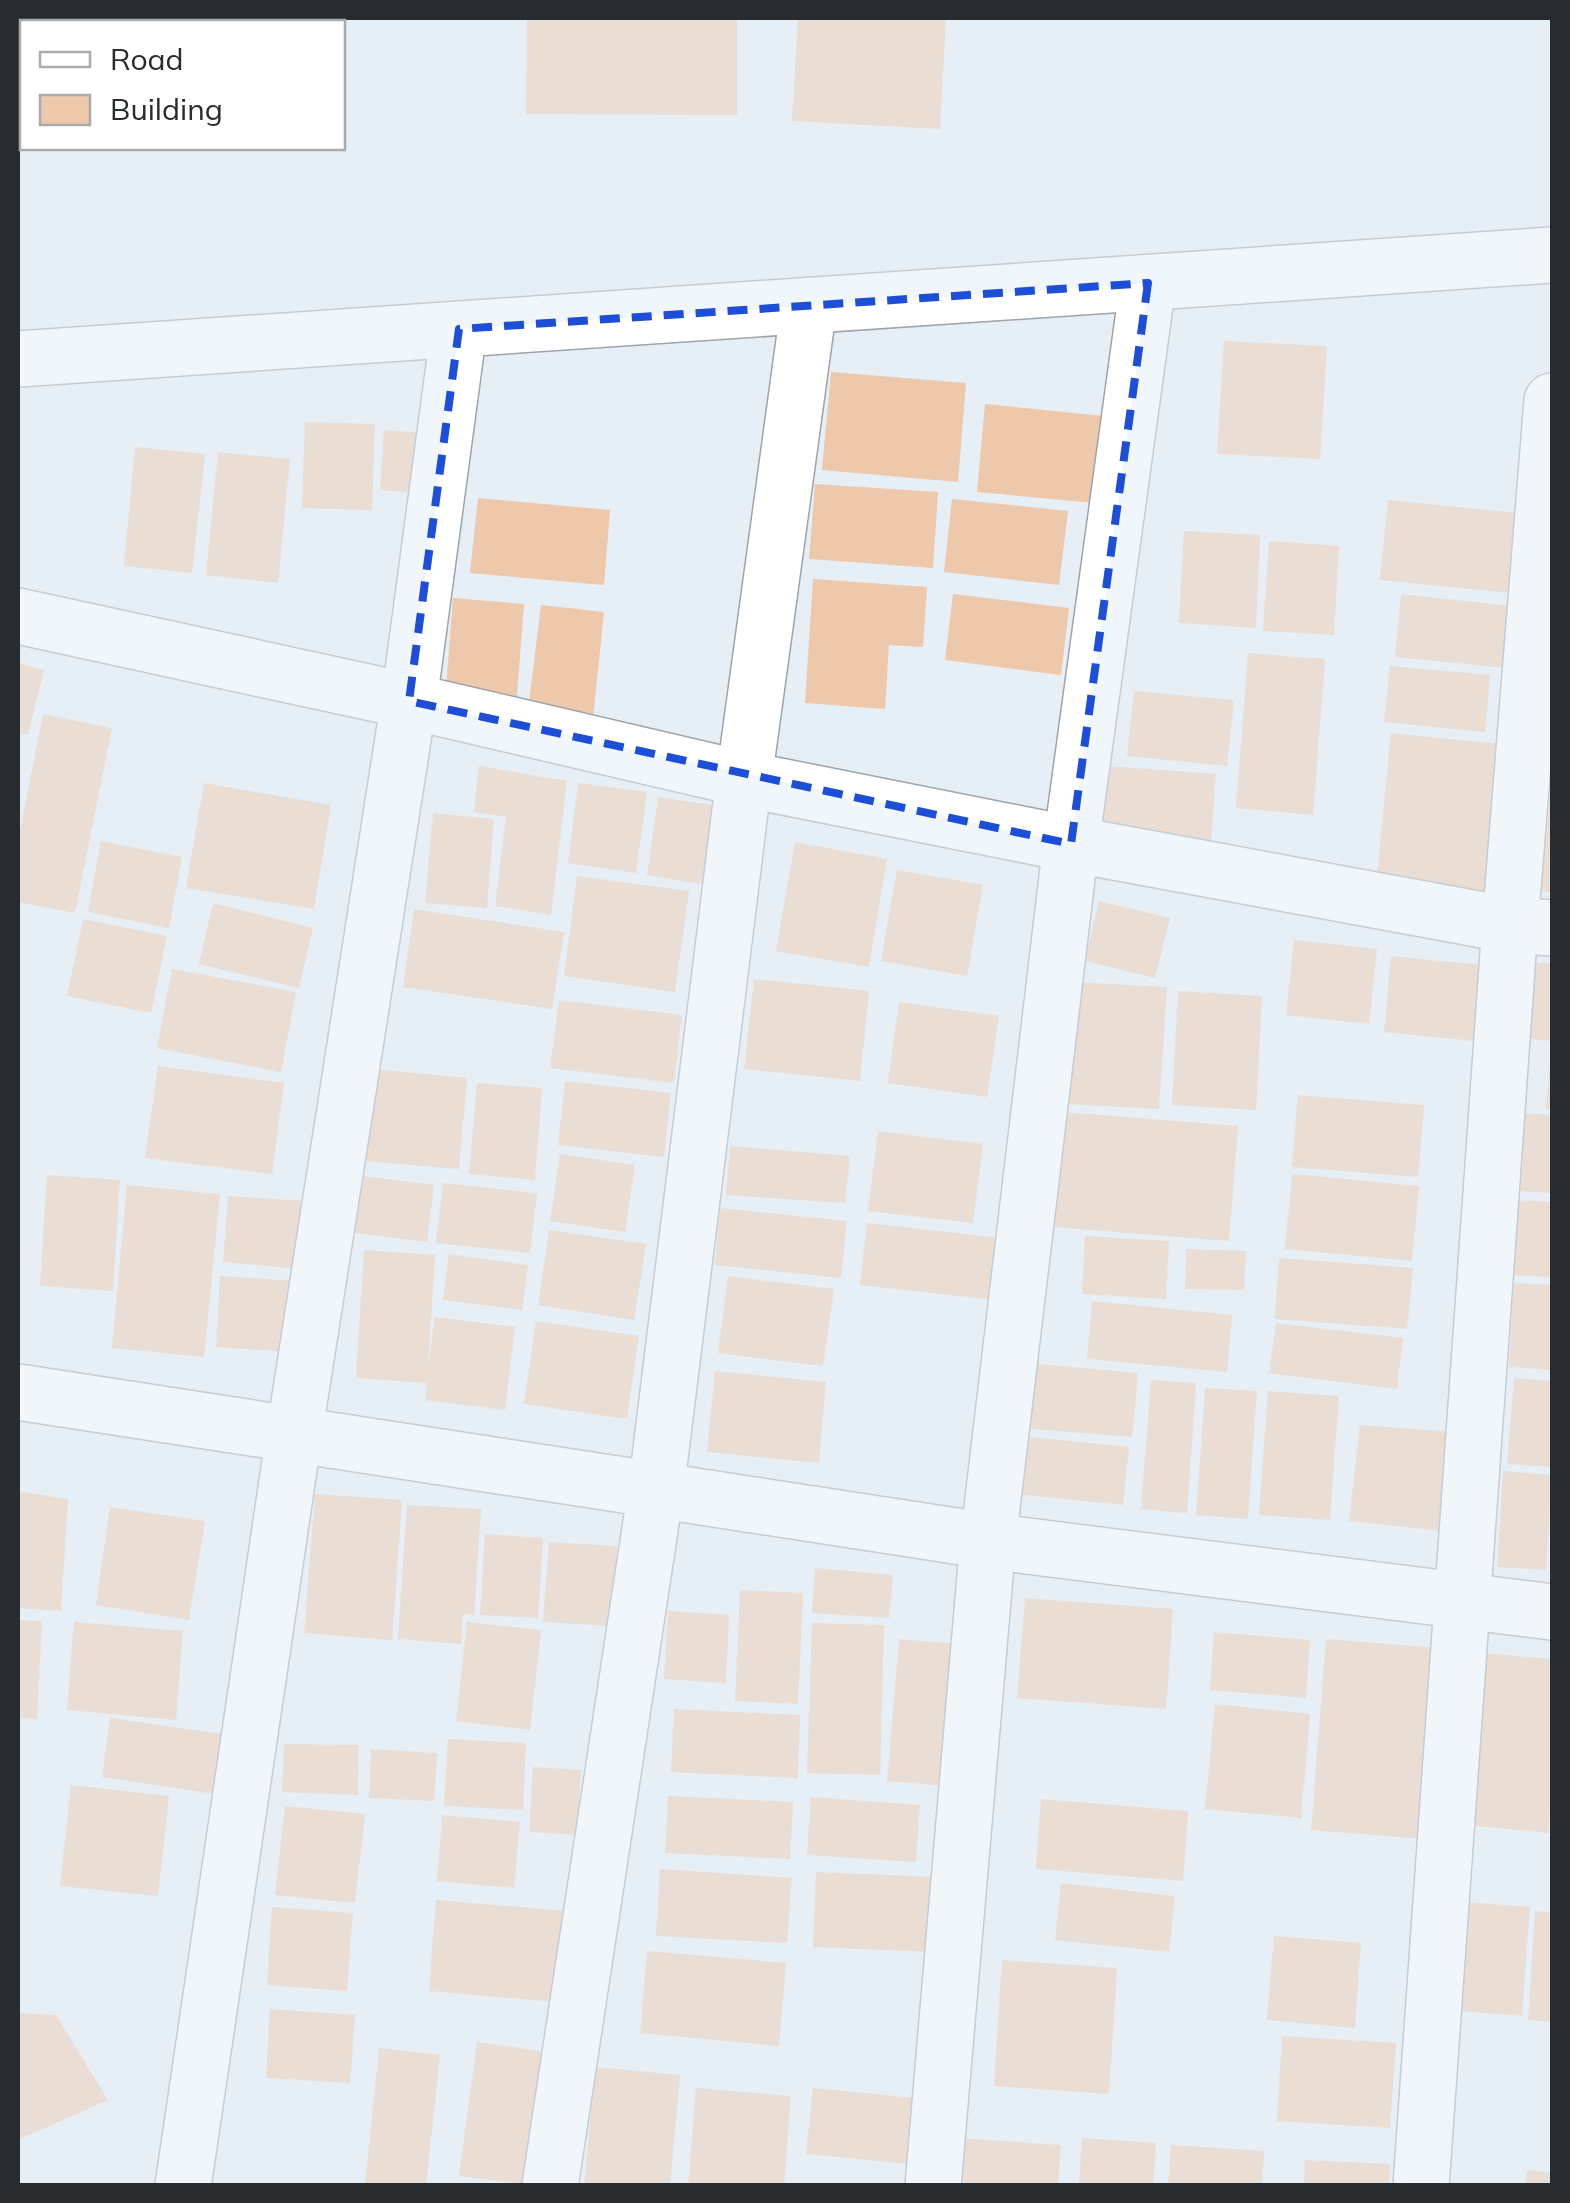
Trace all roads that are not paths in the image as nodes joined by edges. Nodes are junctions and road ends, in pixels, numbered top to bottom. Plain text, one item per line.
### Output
1 (1552, 255) edge
2 (1148, 282) junction
3 (809, 305) junction
4 (459, 329) junction
5 (18, 359) edge
6 (1552, 401) edge
7 (18, 616) edge
8 (409, 701) junction
9 (744, 779) junction
10 (1071, 844) junction
11 (1531, 926) edge
12 (18, 1392) edge
13 (294, 1434) junction
14 (656, 1490) junction
15 (988, 1542) junction
16 (1464, 1602) junction
17 (1552, 1612) edge
18 (183, 2186) edge
19 (550, 2186) edge
20 (933, 2186) edge
21 (1422, 2186) edge

1 - 2 street
2 - 3 street
2 - 10 street
3 - 4 street
3 - 9 street
4 - 5 street
4 - 8 street
6 - 11 street
7 - 8 street
8 - 9 street
8 - 13 street
9 - 10 street
9 - 14 street
10 - 11 street
10 - 15 street
11 - 16 street
12 - 13 street
13 - 14 street
13 - 18 street
14 - 15 street
14 - 19 street
15 - 16 street
15 - 20 street
16 - 17 street
16 - 21 street

